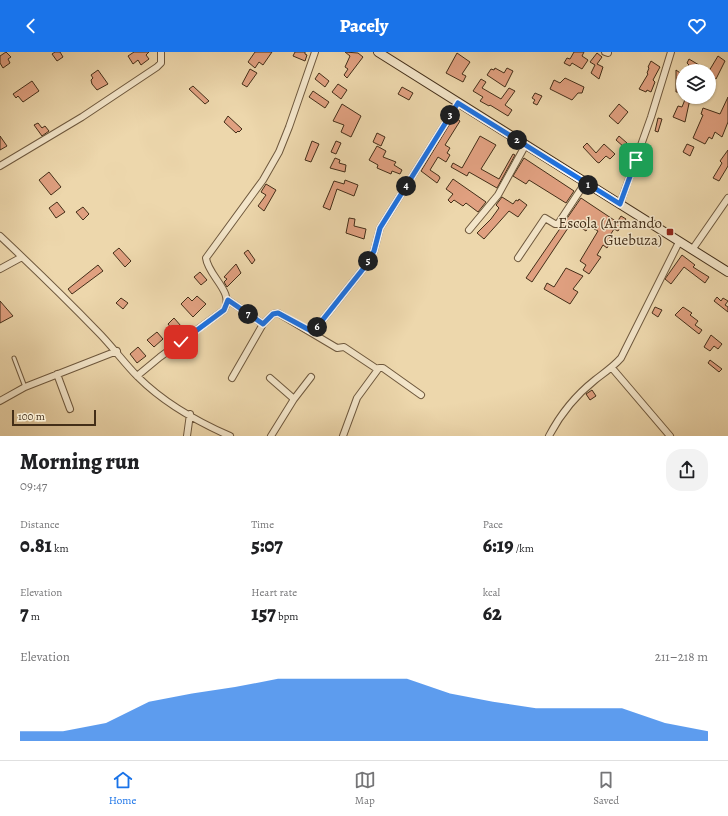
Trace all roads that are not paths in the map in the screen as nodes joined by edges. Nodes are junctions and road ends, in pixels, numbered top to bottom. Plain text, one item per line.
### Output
1 (162, 52) edge
2 (315, 52) edge
3 (378, 52) edge
4 (671, 52) edge
5 (458, 103) junction
6 (525, 146) junction
7 (0, 166) edge
8 (585, 183) junction
9 (728, 198) edge
10 (620, 204) junction
11 (469, 230) dead end
12 (0, 236) edge
13 (679, 242) junction
14 (692, 250) junction
15 (22, 257) junction
16 (518, 258) dead end
17 (0, 269) edge
18 (728, 272) edge
19 (228, 300) junction
20 (263, 324) junction
21 (313, 332) junction
22 (117, 351) junction
23 (14, 358) dead end
24 (612, 368) junction
25 (377, 369) junction
26 (57, 374) junction
27 (137, 376) junction
28 (312, 377) dead end
29 (232, 378) dead end
30 (270, 378) dead end
31 (25, 387) junction
32 (421, 394) dead end
33 (294, 399) junction
34 (0, 401) edge
35 (70, 409) dead end
36 (190, 414) junction
37 (187, 436) edge
38 (230, 436) edge
39 (271, 436) edge
40 (342, 436) edge
41 (549, 436) edge
42 (670, 436) edge

1 - 7 street
2 - 19 street
3 - 5 main road
4 - 10 street
5 - 6 main road
5 - 21 street
6 - 8 main road
6 - 11 street
8 - 10 main road
8 - 16 street
9 - 14 street
10 - 13 main road
12 - 15 street
13 - 14 main road
13 - 24 street
14 - 18 main road
15 - 17 street
15 - 22 street
19 - 20 street
19 - 27 street
20 - 21 street
20 - 29 street
21 - 25 street
22 - 26 street
22 - 27 street
23 - 31 lane
24 - 41 street
24 - 42 street
25 - 32 street
25 - 40 street
26 - 31 street
26 - 35 street
27 - 36 street
28 - 33 street
30 - 33 street
31 - 34 street
33 - 39 street
36 - 37 street
36 - 38 street

